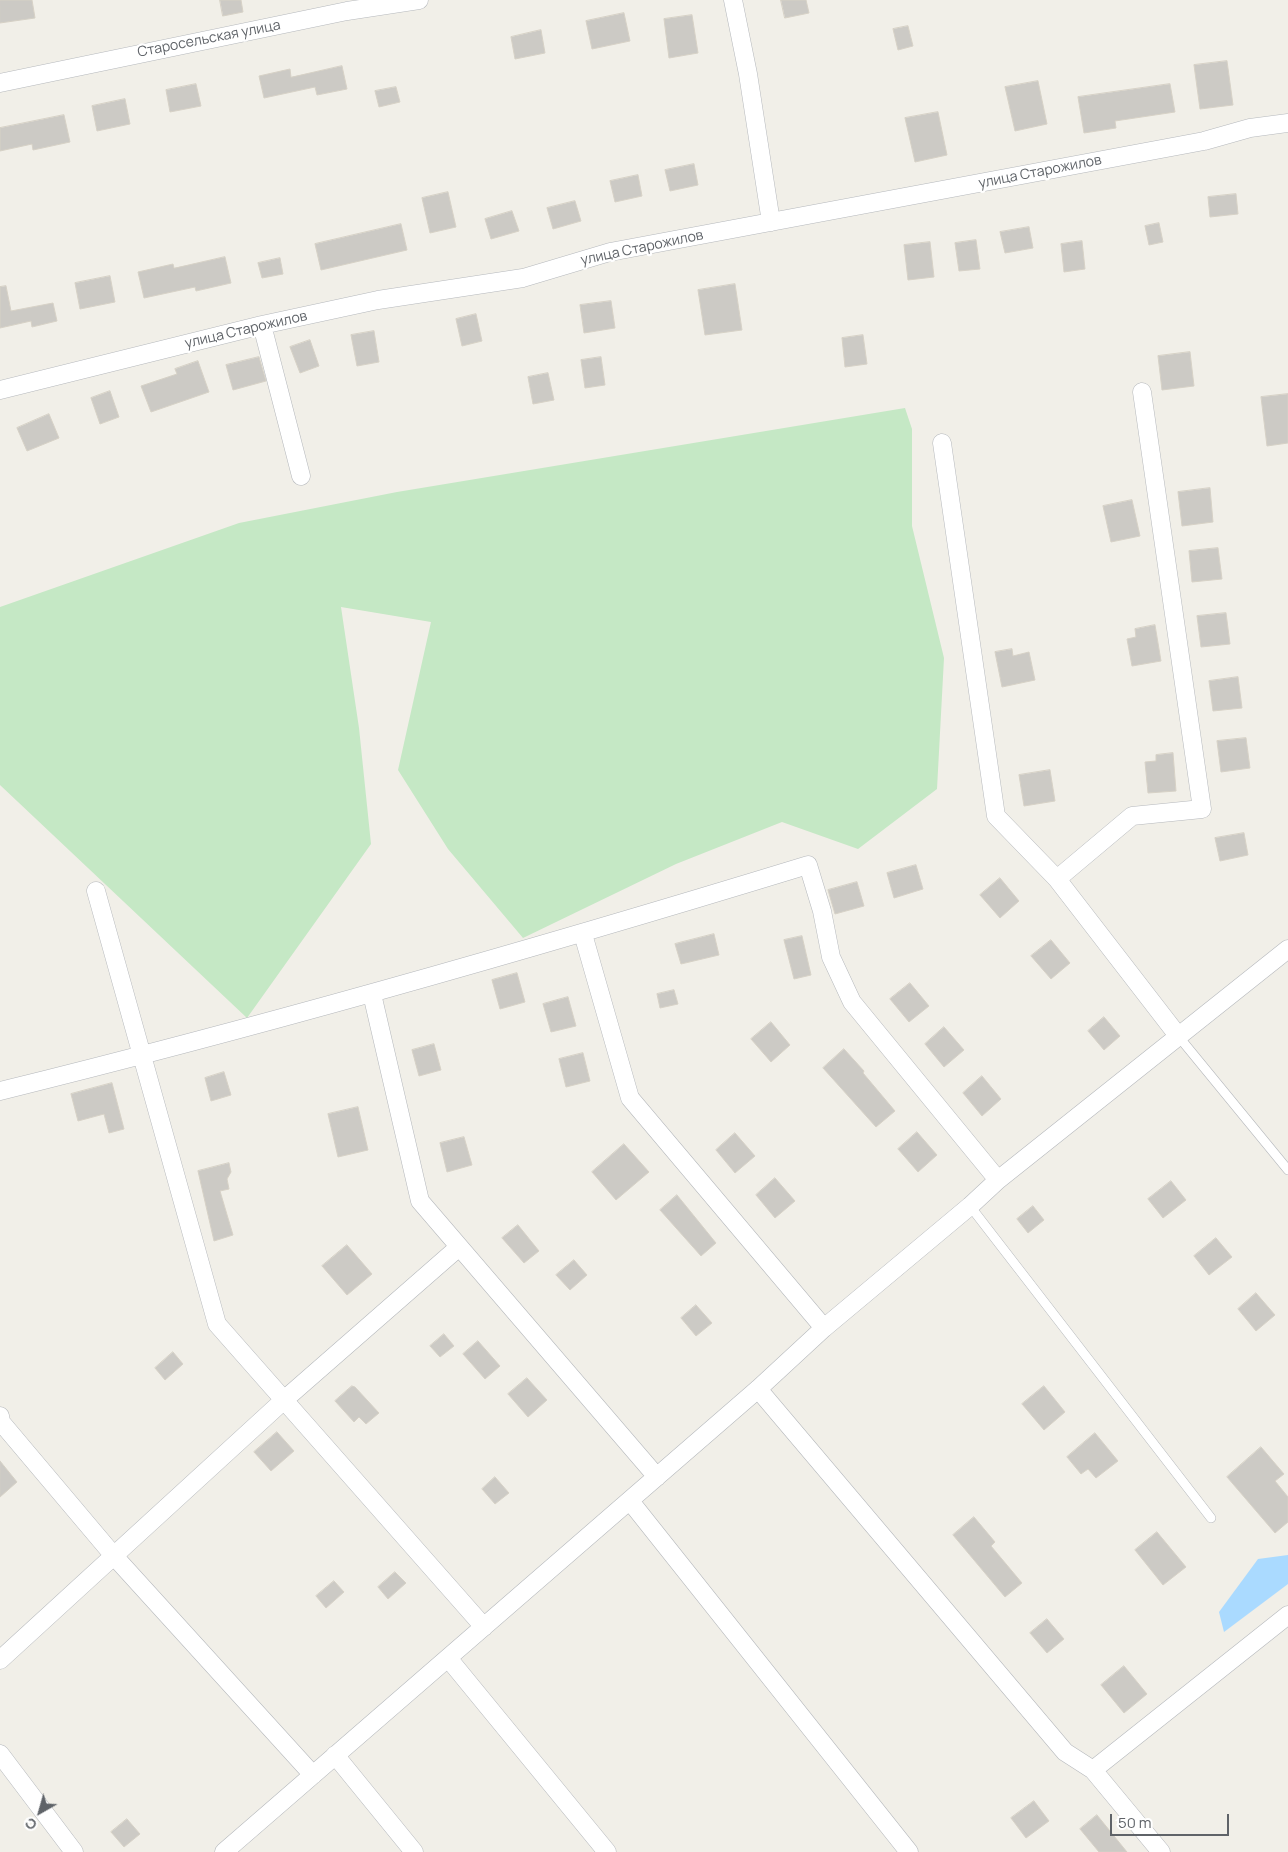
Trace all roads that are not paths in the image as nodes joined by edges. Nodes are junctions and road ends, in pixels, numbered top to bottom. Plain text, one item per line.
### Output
1 (419, 0) edge
2 (733, 0) edge
3 (0, 83) edge
4 (1288, 123) edge
5 (770, 222) junction
6 (262, 325) junction
7 (0, 390) edge
8 (1142, 392) dead end
9 (942, 444) dead end
10 (301, 476) dead end
11 (1057, 879) junction
12 (96, 892) dead end
13 (583, 934) junction
14 (1288, 949) edge
15 (372, 994) junction
16 (1179, 1037) junction
17 (142, 1056) junction
18 (0, 1091) edge
19 (1288, 1170) edge
20 (998, 1180) junction
21 (970, 1206) junction
22 (459, 1247) junction
23 (824, 1328) junction
24 (758, 1389) junction
25 (284, 1400) junction
26 (0, 1416) edge
27 (657, 1477) junction
28 (630, 1501) junction
29 (1211, 1518) dead end
30 (114, 1556) junction
31 (1287, 1618) edge
32 (484, 1627) junction
33 (448, 1658) junction
34 (0, 1660) edge
35 (0, 1754) edge
36 (336, 1755) junction
37 (1094, 1770) junction
38 (313, 1775) junction
39 (74, 1852) edge
40 (224, 1852) edge
41 (414, 1852) edge
42 (607, 1852) edge
43 (909, 1852) edge
44 (1161, 1852) edge

1 - 3 street, Старосельская улица
2 - 5 street
4 - 5 street, улица Старожилов
5 - 6 street, улица Старожилов
6 - 7 street, улица Старожилов
6 - 10 street
8 - 11 street
9 - 11 street
11 - 16 street
12 - 17 street
13 - 15 street
13 - 20 street
13 - 23 street
14 - 16 street
15 - 17 street
15 - 22 street
16 - 19 lane
16 - 20 street
17 - 18 street
17 - 25 street
20 - 21 street
21 - 23 street
21 - 29 lane
22 - 25 street
22 - 27 street
23 - 24 street
24 - 27 street
24 - 37 street
25 - 30 street
25 - 32 street
26 - 30 street
27 - 28 street
28 - 32 street
28 - 43 street
30 - 34 street
30 - 38 street
31 - 37 street
32 - 33 street
33 - 36 street
33 - 42 street
35 - 39 street
36 - 38 street
36 - 41 street
37 - 44 street
38 - 40 street

